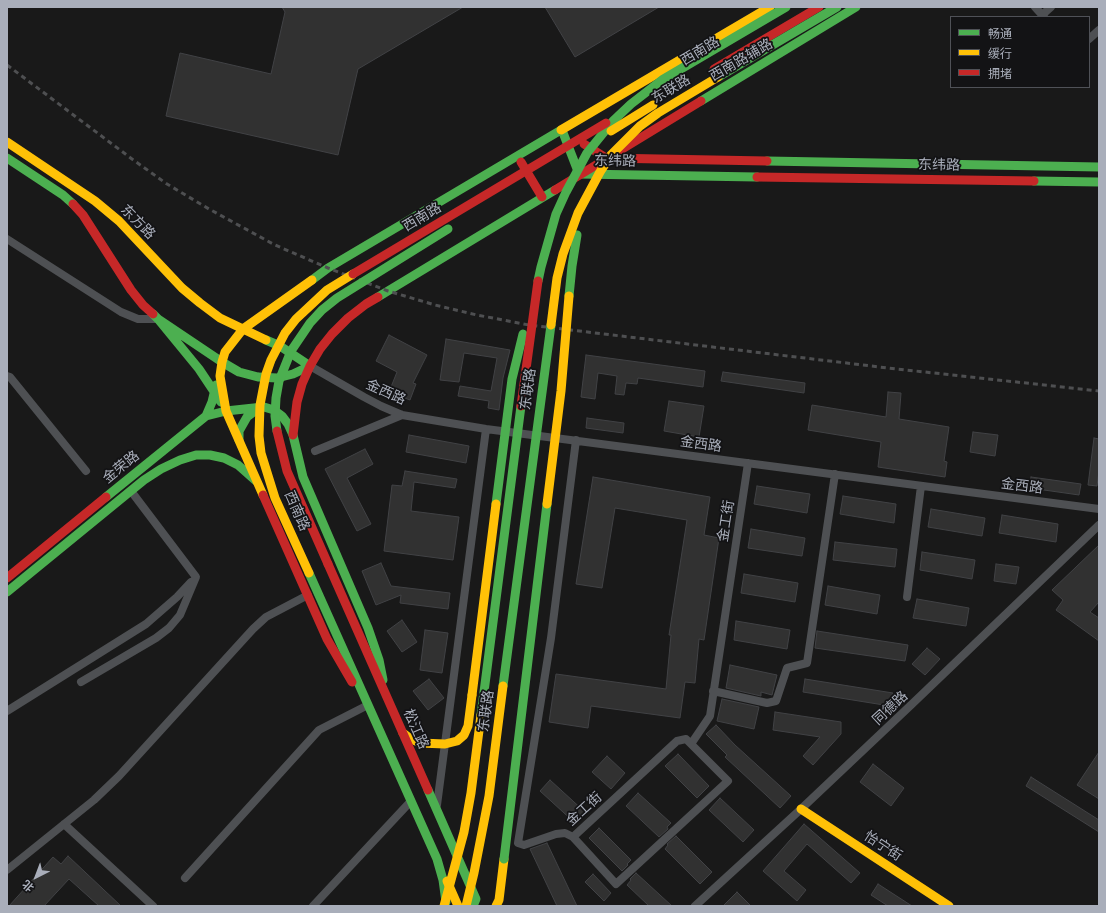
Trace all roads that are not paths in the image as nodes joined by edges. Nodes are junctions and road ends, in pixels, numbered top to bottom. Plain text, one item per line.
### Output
1 (770, 7) edge
2 (786, 7) edge
3 (802, 7) edge
4 (819, 7) edge
5 (837, 7) edge
6 (856, 7) edge
7 (1035, 7) edge
8 (1051, 7) edge
9 (1043, 16) edge
10 (1099, 30) edge
11 (1090, 38) edge
12 (712, 65) junction
13 (562, 130) junction
14 (7, 142) edge
15 (518, 156) junction
16 (7, 158) edge
17 (566, 158) dead end
18 (606, 158) junction
19 (1099, 167) edge
20 (539, 174) dead end
21 (579, 174) junction
22 (1099, 182) edge
23 (525, 183) dead end
24 (588, 193) junction
25 (542, 197) junction
26 (458, 223) dead end
27 (7, 239) edge
28 (541, 267) junction
29 (158, 319) junction
30 (243, 329) junction
31 (222, 362) junction
32 (310, 366) junction
33 (7, 376) edge
34 (214, 390) junction
35 (264, 407) junction
36 (226, 411) junction
37 (402, 414) junction
38 (206, 416) junction
39 (486, 429) junction
40 (293, 435) junction
41 (239, 440) junction
42 (576, 440) junction
43 (315, 451) dead end
44 (748, 463) junction
45 (86, 472) dead end
46 (835, 474) junction
47 (259, 485) junction
48 (920, 486) junction
49 (131, 491) junction
50 (1099, 509) edge
51 (1099, 525) edge
52 (328, 564) joint
53 (196, 577) junction
54 (7, 578) edge
55 (7, 592) edge
56 (308, 595) junction
57 (907, 597) dead end
58 (81, 682) dead end
59 (713, 691) junction
60 (386, 695) junction
61 (368, 705) junction
62 (7, 711) edge
63 (403, 733) junction
64 (445, 744) junction
65 (691, 744) junction
66 (411, 801) junction
67 (436, 808) junction
68 (801, 809) junction
69 (64, 824) junction
70 (573, 837) junction
71 (437, 859) junction
72 (7, 870) edge
73 (185, 878) dead end
74 (476, 904) edge
75 (153, 906) edge
76 (314, 906) edge
77 (444, 906) edge
78 (458, 906) edge
79 (466, 906) edge
80 (496, 906) edge
81 (695, 906) edge
82 (949, 906) edge

1 - 13 main road
2 - 28 main road, 东联路, bridge
3 - 12 main road, 西南路
4 - 12 main road, 西南路
5 - 24 main road, 东联路, bridge
6 - 18 main road, 西南路辅路
7 - 9 street
8 - 9 street
10 - 11 street
12 - 17 main road, 西南路, bridge
12 - 61 main road, 西南路, bridge
13 - 15 main road, 西南路
13 - 18 main road, 东纬路
13 - 21 main road, 东纬路
14 - 30 main road, 东方路
15 - 25 main road
15 - 30 main road, 西南路
16 - 29 main road
18 - 19 main road, 东纬路
18 - 21 main road, 西南路辅路
20 - 23 main road
21 - 22 main road, 东纬路
21 - 25 main road
24 - 79 main road, 东联路, bridge
24 - 80 main road, bridge
25 - 32 main road
26 - 52 main road, 西南路, bridge
27 - 29 street
28 - 64 main road, bridge
28 - 77 main road, 东联路, bridge
29 - 31 main road
29 - 34 main road
30 - 31 main road, 西南路
30 - 32 main road, 东方路
31 - 32 main road
31 - 34 main road
31 - 36 main road
32 - 37 street, 金西路
32 - 40 main road
33 - 45 street
34 - 36 main road
34 - 38 main road
35 - 36 main road, 金荣路
35 - 40 main road
35 - 41 main road
36 - 38 main road, 金荣路
36 - 41 main road
37 - 39 street, 金西路
37 - 43 street
38 - 54 main road, 金荣路
39 - 42 street, 金西路
39 - 64 street
40 - 60 main road
41 - 47 main road
42 - 44 street, 金西路
42 - 70 street, 金工街
44 - 46 street, 金西路
44 - 59 street, 金工街
46 - 48 street, 金西路
46 - 59 street
47 - 49 main road, 金荣路
47 - 56 main road
48 - 50 street, 金西路
48 - 57 street
49 - 53 street
49 - 55 main road, 金荣路
51 - 68 street, 同德路
52 - 60 main road, 松江路
53 - 58 street
53 - 62 street
56 - 61 main road
56 - 69 street
59 - 65 street, 金工街
60 - 63 main road, 松江路
61 - 66 main road
61 - 73 street
63 - 64 main road
63 - 67 main road, 松江路
64 - 67 street
65 - 70 street, 金工街
65 - 70 street
66 - 71 main road
66 - 76 street
67 - 74 main road, 松江路
68 - 81 street, 同德路
68 - 82 main road, 怡宁街
69 - 72 street
69 - 75 street
71 - 77 main road
71 - 78 main road

